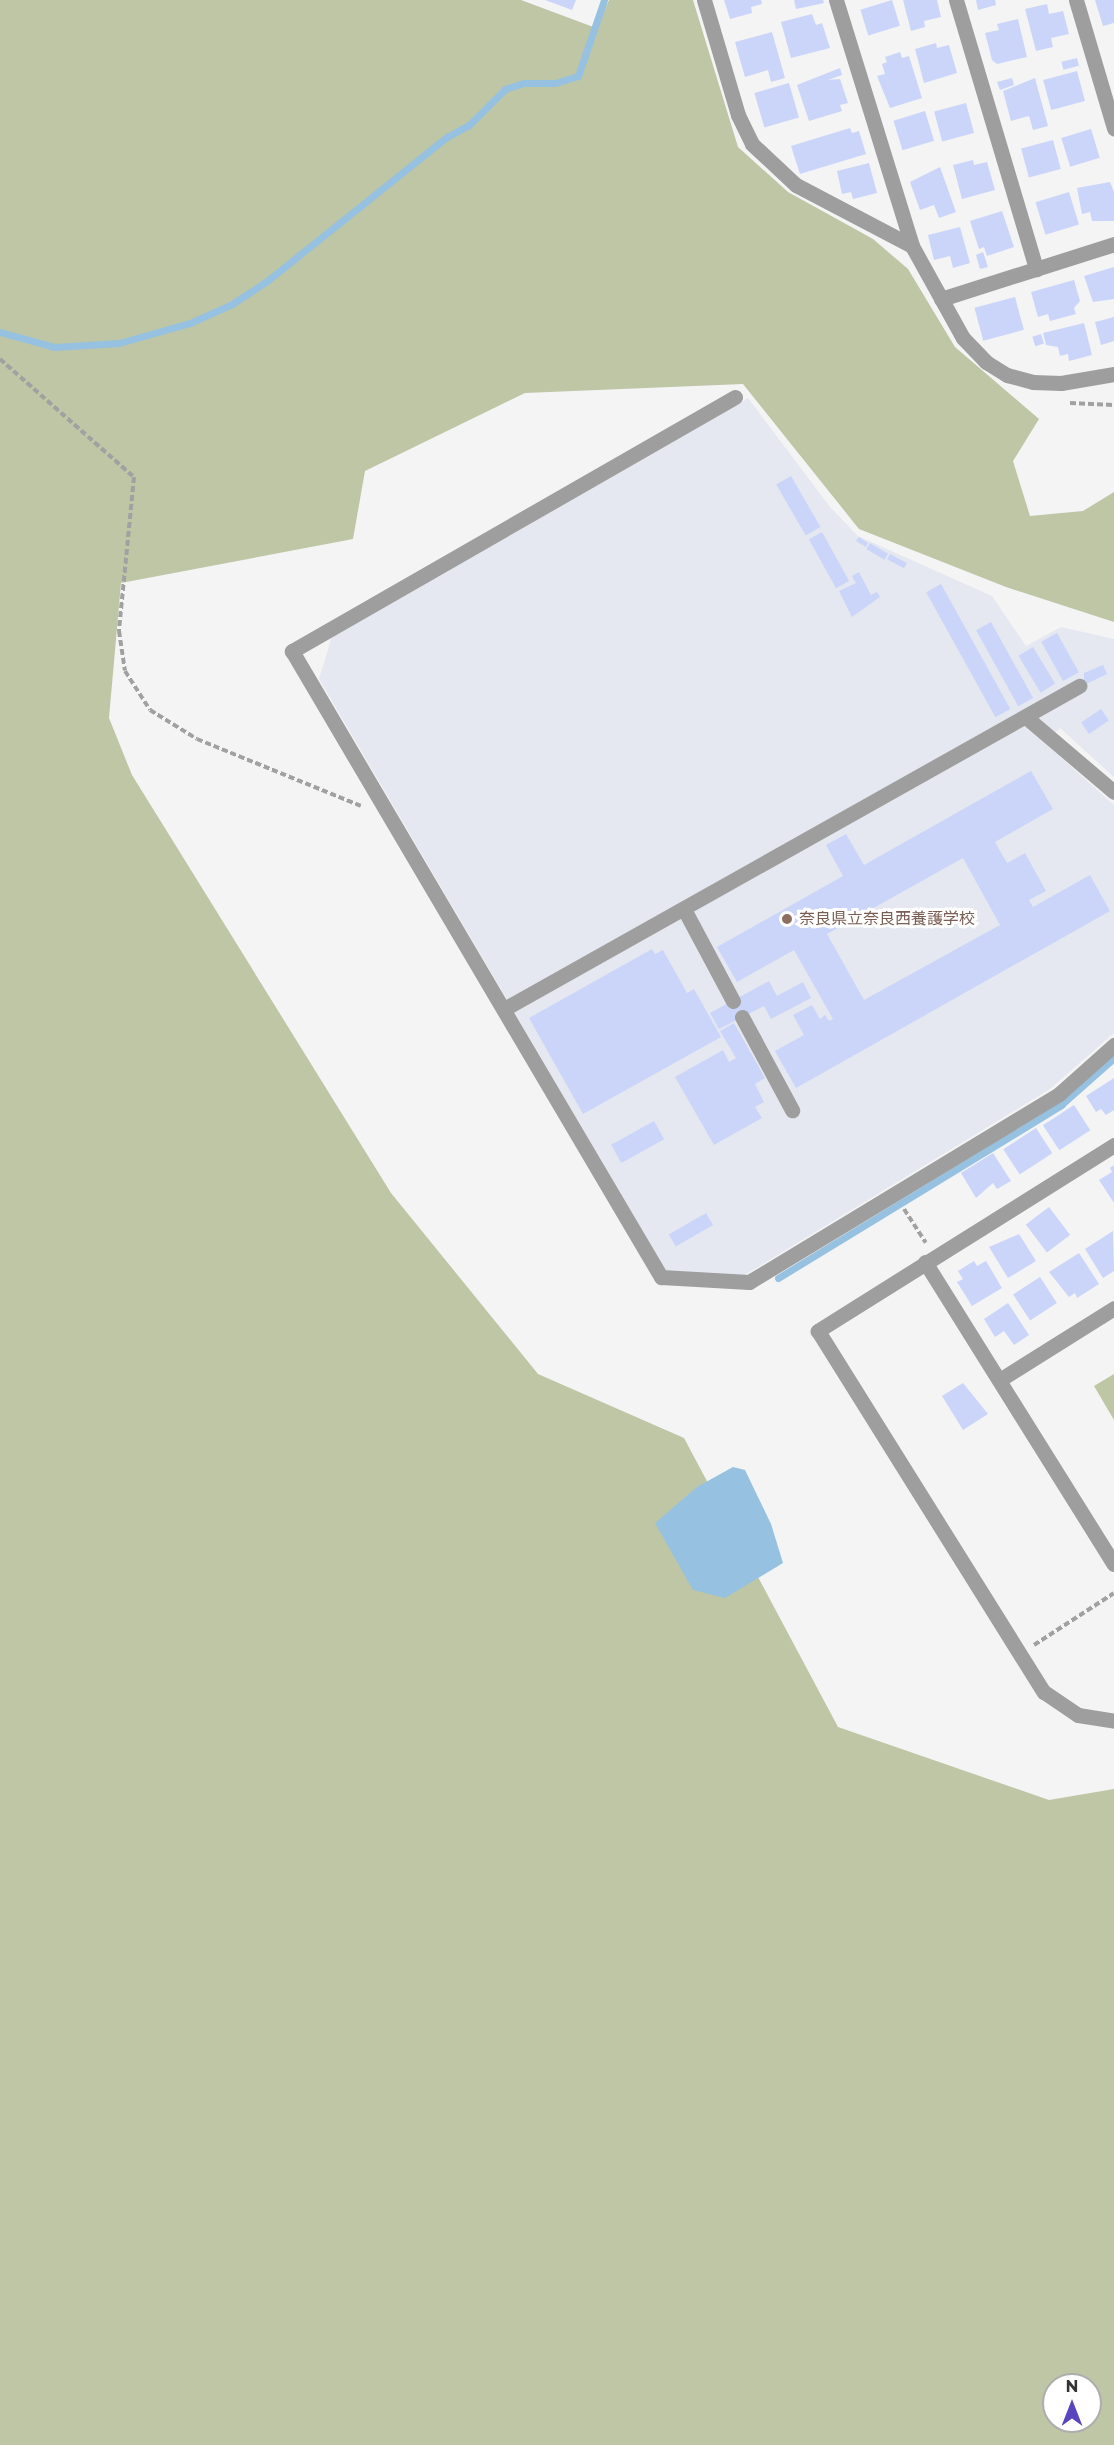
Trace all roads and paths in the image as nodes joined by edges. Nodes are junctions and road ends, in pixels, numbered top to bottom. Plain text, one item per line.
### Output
1 (704, 0) edge
2 (836, 0) edge
3 (956, 0) edge
4 (1076, 0) edge
5 (1114, 128) edge
6 (1114, 244) edge
7 (912, 246) junction
8 (1036, 269) junction
9 (941, 299) junction
10 (0, 359) edge
11 (1114, 374) edge
12 (735, 396) dead end
13 (1079, 686) dead end
14 (1027, 718) junction
15 (1114, 792) edge
16 (390, 817) junction
17 (685, 911) junction
18 (733, 1001) dead end
19 (504, 1009) junction
20 (742, 1017) dead end
21 (1114, 1046) edge
22 (792, 1110) dead end
23 (1114, 1145) edge
24 (895, 1194) junction
25 (930, 1259) junction
26 (1114, 1308) edge
27 (1001, 1379) junction
28 (1114, 1564) edge
29 (1114, 1593) edge
30 (1019, 1655) junction
31 (1114, 1721) edge

1 - 7 street
2 - 7 street
3 - 8 street
4 - 5 street
6 - 8 street
7 - 9 street
8 - 9 street
9 - 11 street
10 - 16 path
12 - 16 street
13 - 14 street
14 - 15 street
14 - 17 street
16 - 19 street
17 - 18 street
17 - 19 street
19 - 24 street
20 - 22 street
21 - 24 street
23 - 25 street
24 - 25 path
25 - 27 street
25 - 30 street
26 - 27 street
27 - 28 street
29 - 30 path
30 - 31 street

